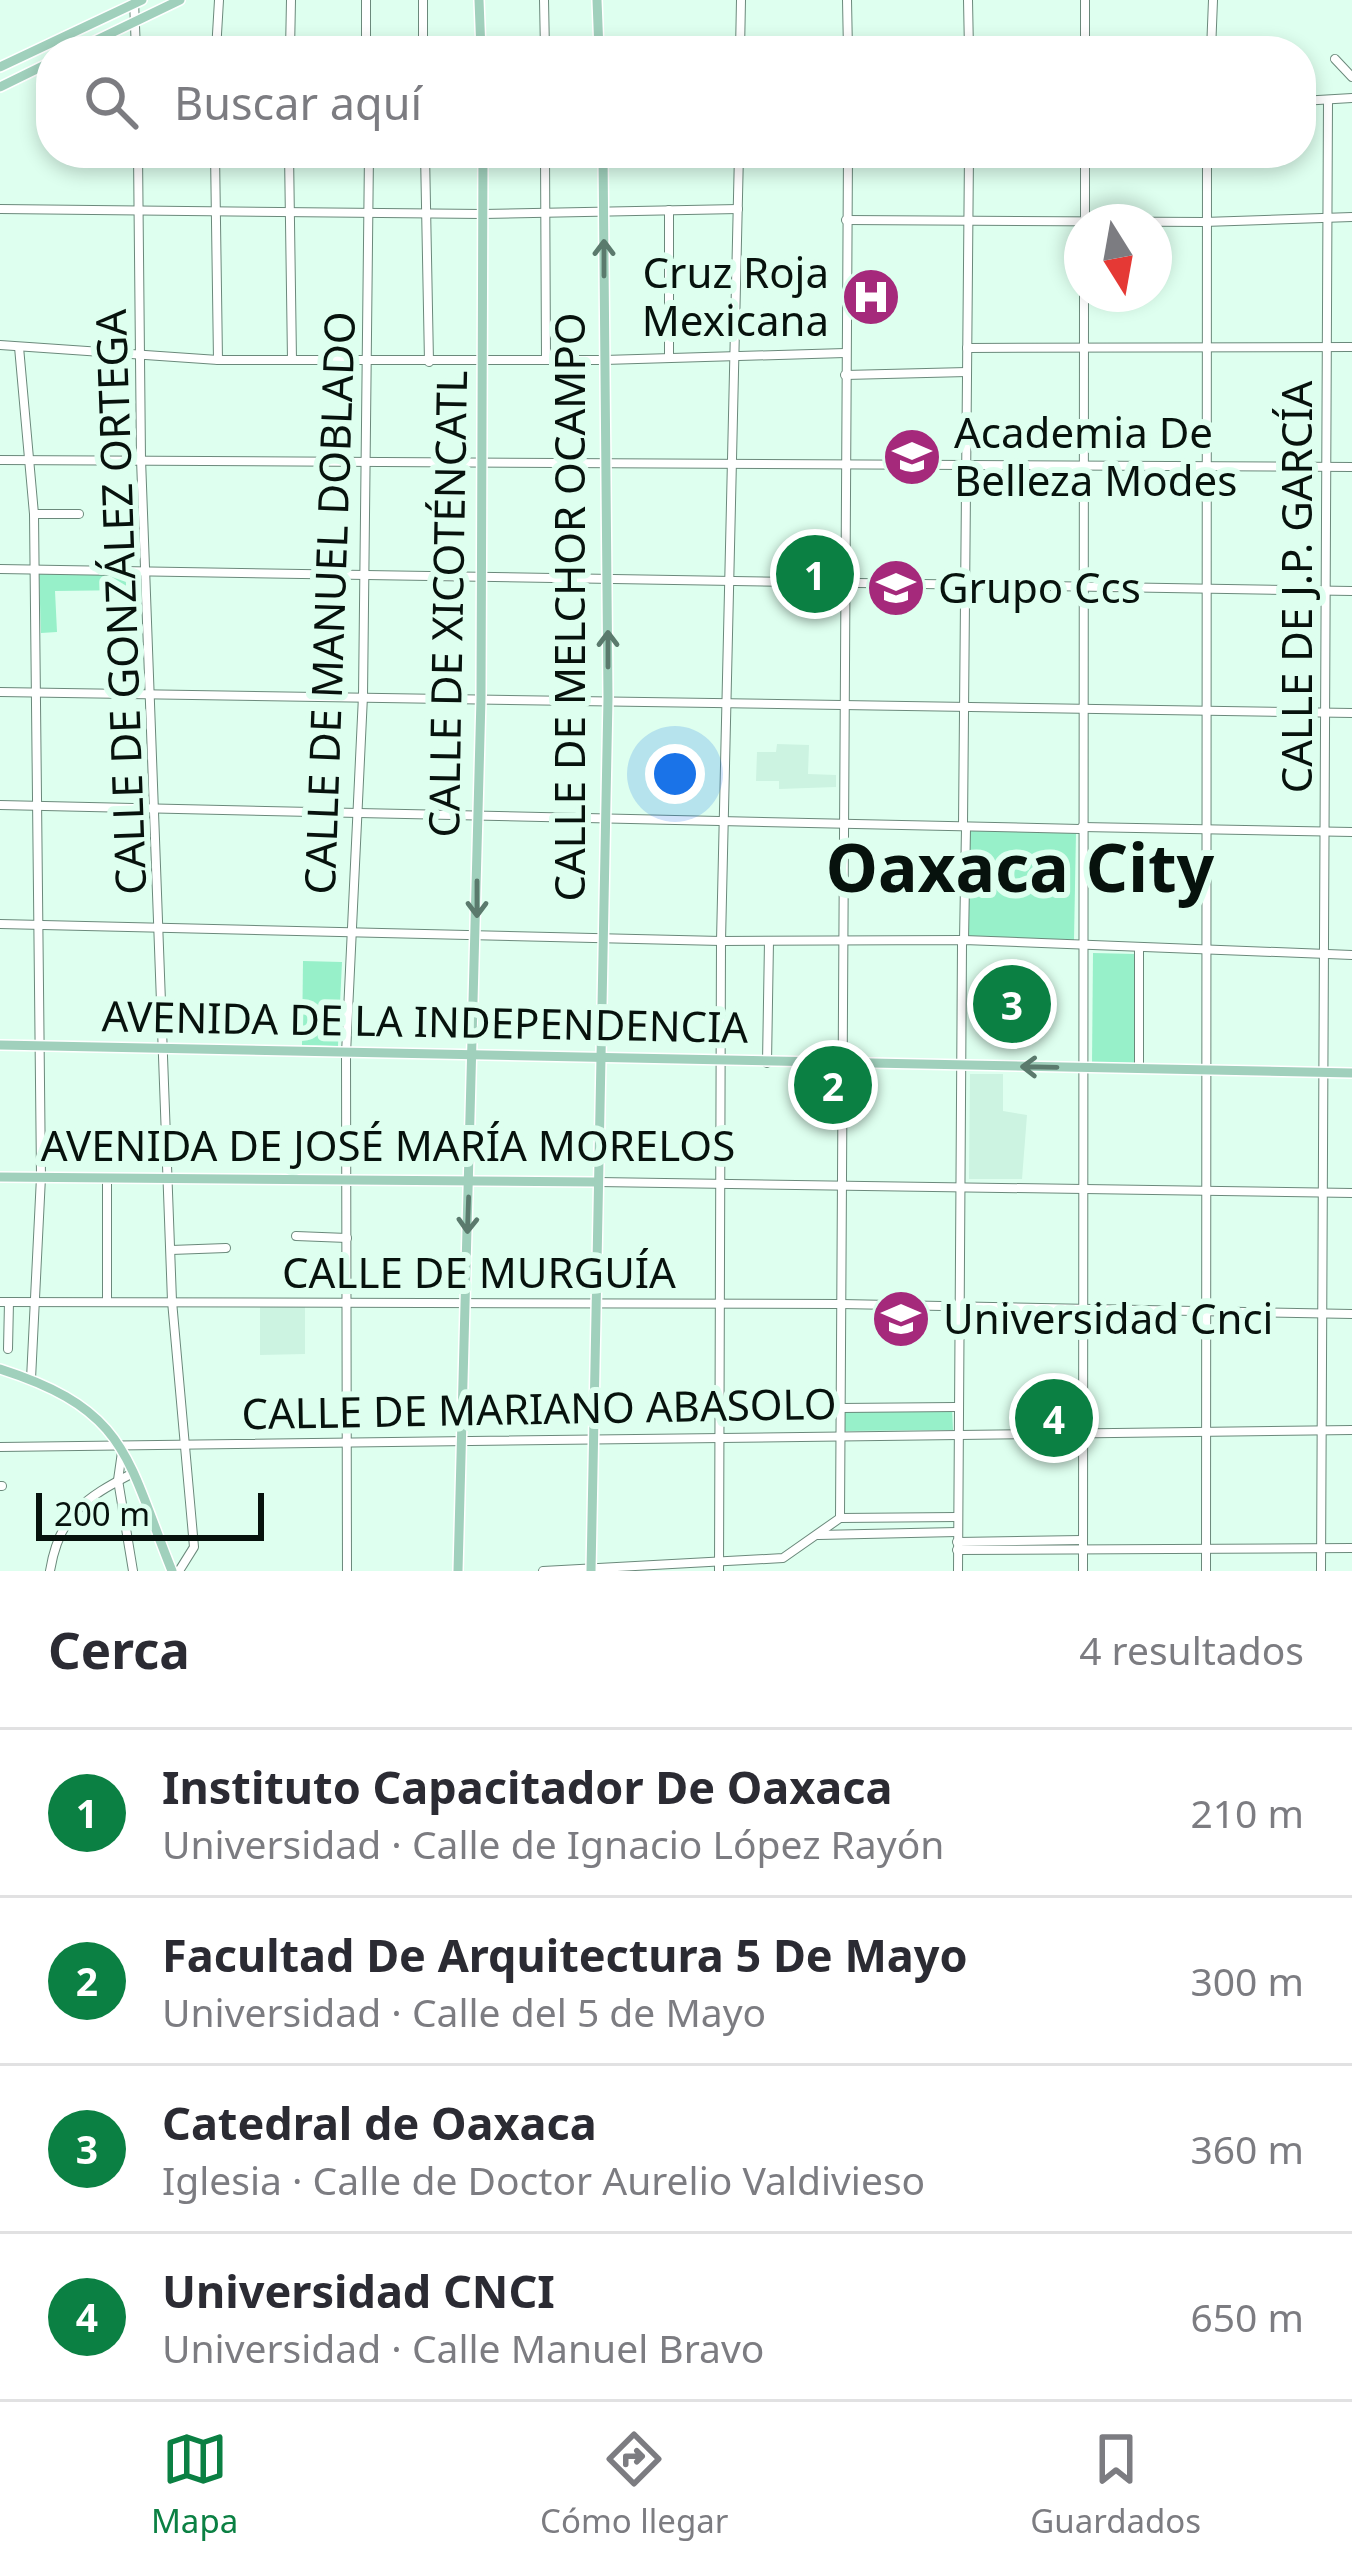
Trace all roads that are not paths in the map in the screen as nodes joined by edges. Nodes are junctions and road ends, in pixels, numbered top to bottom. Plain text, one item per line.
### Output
1 (180, 0) edge
2 (219, 0) edge
3 (291, 0) edge
4 (366, 0) edge
5 (423, 0) edge
6 (479, 0) edge
7 (544, 0) edge
8 (596, 0) edge
9 (741, 0) edge
10 (847, 0) edge
11 (968, 0) edge
12 (1085, 0) edge
13 (1213, 0) edge
14 (137, 1) edge
15 (132, 22) junction
16 (64, 36) edge
17 (104, 36) edge
18 (134, 36) edge
19 (217, 36) edge
20 (290, 36) edge
21 (366, 36) edge
22 (423, 36) edge
23 (480, 36) edge
24 (544, 36) edge
25 (598, 36) edge
26 (740, 36) edge
27 (848, 36) edge
28 (969, 36) edge
29 (1085, 36) edge
30 (1212, 36) edge
31 (36, 50) edge
32 (1335, 59) dead end
33 (0, 67) edge
34 (36, 69) edge
35 (1352, 77) edge
36 (0, 87) edge
37 (1352, 98) edge
38 (1316, 100) edge
39 (1328, 100) junction
40 (139, 168) edge
41 (215, 168) edge
42 (290, 168) edge
43 (370, 168) edge
44 (426, 168) edge
45 (483, 168) edge
46 (545, 168) edge
47 (603, 168) edge
48 (739, 168) edge
49 (848, 168) edge
50 (970, 168) edge
51 (1085, 168) edge
52 (1206, 168) edge
53 (1085, 204) edge
54 (0, 209) edge
55 (738, 209) junction
56 (669, 210) junction
57 (140, 211) junction
58 (604, 211) junction
59 (216, 212) junction
60 (291, 212) junction
61 (544, 213) junction
62 (373, 214) junction
63 (428, 214) junction
64 (483, 214) junction
65 (1352, 217) edge
66 (1328, 218) junction
67 (846, 220) junction
68 (969, 220) junction
69 (1064, 221) edge
70 (1172, 222) edge
71 (1204, 222) junction
72 (1084, 312) edge
73 (0, 345) edge
74 (19, 346) junction
75 (1084, 346) junction
76 (1328, 346) junction
77 (1352, 346) edge
78 (968, 348) junction
79 (1205, 349) junction
80 (845, 353) junction
81 (734, 354) junction
82 (143, 358) junction
83 (669, 358) junction
84 (218, 360) junction
85 (292, 360) junction
86 (546, 360) junction
87 (604, 360) junction
88 (369, 361) junction
89 (484, 361) junction
90 (429, 362) junction
91 (967, 372) junction
92 (845, 375) junction
93 (32, 459) junction
94 (141, 459) junction
95 (605, 459) junction
96 (0, 460) edge
97 (365, 460) junction
98 (733, 462) junction
99 (482, 463) junction
100 (845, 466) junction
101 (1083, 466) junction
102 (967, 467) junction
103 (1330, 467) junction
104 (1352, 467) edge
105 (1206, 468) junction
106 (34, 514) junction
107 (79, 514) dead end
108 (145, 567) junction
109 (0, 568) edge
110 (33, 568) junction
111 (363, 574) junction
112 (483, 578) junction
113 (730, 578) junction
114 (608, 579) junction
115 (845, 583) junction
116 (966, 588) junction
117 (1082, 589) junction
118 (1327, 591) junction
119 (1352, 591) edge
120 (1205, 592) junction
121 (0, 692) edge
122 (35, 693) junction
123 (152, 695) junction
124 (363, 697) junction
125 (481, 698) junction
126 (608, 698) junction
127 (726, 700) junction
128 (846, 703) junction
129 (964, 705) junction
130 (1084, 705) junction
131 (1206, 709) junction
132 (1324, 712) junction
133 (1352, 713) edge
134 (0, 805) edge
135 (37, 806) junction
136 (156, 807) junction
137 (357, 812) junction
138 (477, 815) junction
139 (606, 818) junction
140 (724, 821) junction
141 (845, 822) junction
142 (964, 827) junction
143 (1080, 828) junction
144 (1206, 829) junction
145 (1327, 831) junction
146 (1352, 832) edge
147 (38, 924) junction
148 (0, 925) edge
149 (161, 927) junction
150 (349, 930) junction
151 (476, 934) junction
152 (601, 938) junction
153 (721, 941) junction
154 (770, 941) junction
155 (963, 942) junction
156 (844, 943) junction
157 (1080, 945) junction
158 (1138, 947) junction
159 (1203, 949) junction
160 (1322, 955) junction
161 (1352, 955) edge
162 (0, 1045) edge
163 (38, 1046) junction
164 (165, 1050) junction
165 (346, 1054) junction
166 (473, 1057) junction
167 (602, 1059) junction
168 (719, 1062) junction
169 (767, 1063) junction
170 (844, 1064) junction
171 (962, 1066) junction
172 (1081, 1068) junction
173 (1138, 1069) junction
174 (1204, 1070) junction
175 (1324, 1073) junction
176 (1352, 1073) edge
177 (0, 1177) edge
178 (41, 1177) junction
179 (107, 1177) junction
180 (170, 1178) junction
181 (346, 1178) junction
182 (469, 1179) junction
183 (596, 1182) junction
184 (720, 1182) junction
185 (841, 1184) junction
186 (960, 1185) junction
187 (1084, 1186) junction
188 (1204, 1189) junction
189 (1322, 1192) junction
190 (1352, 1192) edge
191 (296, 1236) dead end
192 (347, 1238) junction
193 (226, 1248) dead end
194 (171, 1250) junction
195 (107, 1301) junction
196 (172, 1301) junction
197 (346, 1301) junction
198 (5, 1302) edge
199 (38, 1302) junction
200 (465, 1302) junction
201 (595, 1303) junction
202 (842, 1304) junction
203 (720, 1305) junction
204 (958, 1306) junction
205 (1084, 1309) junction
206 (1204, 1311) junction
207 (1352, 1313) edge
208 (1322, 1314) junction
209 (8, 1349) dead end
210 (0, 1369) edge
211 (31, 1379) junction
212 (956, 1407) junction
213 (840, 1408) junction
214 (1084, 1430) junction
215 (1205, 1430) junction
216 (1321, 1430) junction
217 (1352, 1430) edge
218 (956, 1433) junction
219 (840, 1434) junction
220 (718, 1435) junction
221 (594, 1437) junction
222 (462, 1438) junction
223 (345, 1440) junction
224 (122, 1445) junction
225 (184, 1445) junction
226 (0, 1447) edge
227 (133, 1473) junction
228 (118, 1480) junction
229 (144, 1501) junction
230 (126, 1512) junction
231 (957, 1517) junction
232 (840, 1518) junction
233 (816, 1535) junction
234 (957, 1541) junction
235 (1083, 1545) junction
236 (1352, 1548) edge
237 (1321, 1550) junction
238 (1207, 1552) junction
239 (719, 1567) edge
240 (591, 1570) edge
241 (50, 1571) edge
242 (133, 1571) edge
243 (175, 1571) edge
244 (346, 1571) edge
245 (458, 1571) edge
246 (543, 1571) edge
247 (958, 1571) edge
248 (1083, 1571) edge
249 (1206, 1571) edge
250 (1322, 1571) edge

1 - 15 main road
2 - 19 street
3 - 20 street
4 - 21 street
5 - 22 street
6 - 23 main road
7 - 24 street
8 - 25 main road
9 - 26 street
10 - 27 street
11 - 28 street
12 - 29 street
13 - 30 street
14 - 15 street
14 - 16 main road
15 - 17 main road
15 - 18 street
31 - 33 main road
32 - 35 street
34 - 36 main road
37 - 39 street
38 - 39 street
39 - 66 street, CALLE DE J.P. GARCÍA
40 - 57 street, CALLE DE GONZÁLEZ ORTEGA
41 - 59 street
42 - 60 street
43 - 62 street, CALLE DE MANUEL DOBLADO
44 - 63 street
45 - 64 main road, CALLE DE XICOTÉNCATL
46 - 61 street
47 - 58 main road, CALLE DE MELCHOR OCAMPO
48 - 55 street
49 - 67 street
50 - 68 street
51 - 53 street
52 - 71 street
54 - 57 street
55 - 56 street
55 - 81 street
56 - 58 street
56 - 83 street
57 - 59 street
57 - 82 street, CALLE DE GONZÁLEZ ORTEGA
58 - 61 street
87 -> 58 main road, CALLE DE MELCHOR OCAMPO
59 - 60 street
59 - 84 street
60 - 62 street
60 - 85 street
61 - 64 street
61 - 86 street
62 - 63 street
62 - 88 street, CALLE DE MANUEL DOBLADO
63 - 64 street
63 - 90 street
64 - 89 main road, CALLE DE XICOTÉNCATL
65 - 66 street
66 - 71 street
66 - 76 street, CALLE DE J.P. GARCÍA
67 - 68 street
67 - 80 street
68 - 69 street
68 - 78 street
70 - 71 street
71 - 79 street
72 - 75 street
73 - 74 street
74 - 82 street
74 - 93 street
75 - 78 street
75 - 79 street
75 - 101 street
76 - 77 street
76 - 79 street
76 - 103 street, CALLE DE J.P. GARCÍA
78 - 91 street
79 - 105 street
80 - 81 street
80 - 92 street
81 - 83 street
81 - 98 street
82 - 84 street
82 - 94 street, CALLE DE GONZÁLEZ ORTEGA
83 - 87 street
84 - 85 street
85 - 88 street
86 - 87 street
86 - 89 street
87 - 95 main road, CALLE DE MELCHOR OCAMPO
88 - 90 street
88 - 97 street, CALLE DE MANUEL DOBLADO
89 - 90 street
89 - 99 main road, CALLE DE XICOTÉNCATL
91 - 92 street
91 - 102 street
92 - 100 street
93 - 94 street
93 - 96 street
93 - 106 street
94 - 97 street
94 - 108 street, CALLE DE GONZÁLEZ ORTEGA
95 - 98 street
95 - 99 street
95 - 114 main road, CALLE DE MELCHOR OCAMPO
97 - 99 street
97 - 111 street, CALLE DE MANUEL DOBLADO
98 - 100 street
98 - 113 street
99 - 112 main road, CALLE DE XICOTÉNCATL
100 - 102 street
100 - 115 street
101 - 102 street
101 - 105 street
101 - 117 street
102 - 116 street
103 - 104 street
103 - 105 street
103 - 118 street, CALLE DE J.P. GARCÍA
105 - 120 street
106 - 107 street
106 - 110 street
108 - 110 street
108 - 111 street
108 - 123 street, CALLE DE GONZÁLEZ ORTEGA
109 - 110 street
110 - 122 street
111 - 112 street
111 - 124 street, CALLE DE MANUEL DOBLADO
112 - 114 street
112 - 125 main road, CALLE DE XICOTÉNCATL
113 - 114 street
113 - 115 street
113 - 127 street
126 -> 114 main road, CALLE DE MELCHOR OCAMPO
115 - 116 street
115 - 128 street
116 - 117 street
116 - 129 street
117 - 120 street
117 - 130 street
118 - 119 street
118 - 120 street
118 - 132 street, CALLE DE J.P. GARCÍA
120 - 131 street
121 - 122 street
122 - 123 street
122 - 135 street
123 - 124 street
123 - 136 street, CALLE DE GONZÁLEZ ORTEGA
124 - 125 street
124 - 137 street, CALLE DE MANUEL DOBLADO
125 - 126 street
125 - 138 main road, CALLE DE XICOTÉNCATL
126 - 127 street
126 - 139 main road, CALLE DE MELCHOR OCAMPO
127 - 128 street
127 - 140 street
128 - 129 street
128 - 141 street
129 - 130 street
129 - 142 street
130 - 131 street
130 - 143 street
131 - 132 street
131 - 144 street
132 - 133 street
132 - 145 street, CALLE DE J.P. GARCÍA
134 - 135 street
135 - 136 street
135 - 147 street
136 - 137 street
136 - 149 street, CALLE DE GONZÁLEZ ORTEGA
137 - 138 street
137 - 150 street, CALLE DE MANUEL DOBLADO
138 - 139 street
138 -> 151 main road, CALLE DE XICOTÉNCATL
139 - 140 street
139 - 152 main road, CALLE DE MELCHOR OCAMPO
140 - 141 street
140 - 153 street
141 - 142 street
141 - 156 street
142 - 143 street
142 - 155 street
143 - 144 street
143 - 157 street
144 - 145 street
144 - 159 street
145 - 146 street
145 - 160 street, CALLE DE J.P. GARCÍA
147 - 148 street
147 - 149 street
147 - 163 street
149 - 150 street
149 - 164 street, CALLE DE GONZÁLEZ ORTEGA
150 - 151 street
150 - 165 street, CALLE DE MANUEL DOBLADO
151 - 152 street
151 - 166 main road, CALLE DE XICOTÉNCATL
152 - 153 street
152 - 167 main road, CALLE DE MELCHOR OCAMPO
153 - 154 street
153 - 168 street
154 - 156 street
154 - 169 street
155 - 156 street
155 - 157 street
155 - 171 street
156 - 170 street
157 - 158 street
157 - 172 street
158 - 159 street
158 - 173 street
159 - 160 street
159 - 174 street
160 - 161 street
160 - 175 street, CALLE DE J.P. GARCÍA
162 - 163 main road, AVENIDA DE LA INDEPENDENCIA
163 - 164 main road, AVENIDA DE LA INDEPENDENCIA
163 - 178 street
164 - 165 main road, AVENIDA DE LA INDEPENDENCIA
164 - 180 street, CALLE DE GONZÁLEZ ORTEGA
165 - 166 main road, AVENIDA DE LA INDEPENDENCIA
165 - 181 street, CALLE DE MANUEL DOBLADO
166 - 167 main road, AVENIDA DE LA INDEPENDENCIA
166 - 182 main road, CALLE DE XICOTÉNCATL
167 - 168 main road, AVENIDA DE LA INDEPENDENCIA
167 - 183 main road, CALLE DE MELCHOR OCAMPO
168 - 169 main road, AVENIDA DE LA INDEPENDENCIA
168 - 184 street
169 - 170 main road, AVENIDA DE LA INDEPENDENCIA
170 - 171 main road, AVENIDA DE LA INDEPENDENCIA
170 - 185 street
172 -> 171 main road, AVENIDA DE LA INDEPENDENCIA
171 - 186 street
172 - 173 main road, AVENIDA DE LA INDEPENDENCIA
172 - 187 street
173 - 174 main road, AVENIDA DE LA INDEPENDENCIA
174 - 175 main road, AVENIDA DE LA INDEPENDENCIA
174 - 188 street
175 - 176 main road, AVENIDA DE LA INDEPENDENCIA
175 - 189 street, CALLE DE J.P. GARCÍA
177 - 178 main road, AVENIDA DE JOSÉ MARÍA MORELOS
178 - 179 main road, AVENIDA DE JOSÉ MARÍA MORELOS
178 - 199 street
179 - 180 main road, AVENIDA DE JOSÉ MARÍA MORELOS
179 - 195 street
180 - 181 main road, AVENIDA DE JOSÉ MARÍA MORELOS
180 - 194 street, CALLE DE GONZÁLEZ ORTEGA
181 - 182 main road, AVENIDA DE JOSÉ MARÍA MORELOS
181 - 192 street, CALLE DE MANUEL DOBLADO
182 - 183 main road, AVENIDA DE JOSÉ MARÍA MORELOS
182 -> 200 main road, CALLE DE XICOTÉNCATL
183 - 184 street, AVENIDA DE JOSÉ MARÍA MORELOS
183 - 201 main road, CALLE DE MELCHOR OCAMPO
184 - 185 street, AVENIDA DE JOSÉ MARÍA MORELOS
184 - 203 street
185 - 186 street, AVENIDA DE JOSÉ MARÍA MORELOS
185 - 202 street
186 - 187 street, AVENIDA DE JOSÉ MARÍA MORELOS
186 - 204 street
187 - 188 street, AVENIDA DE JOSÉ MARÍA MORELOS
187 - 205 street
188 - 189 street, AVENIDA DE JOSÉ MARÍA MORELOS
188 - 206 street
189 - 190 street, AVENIDA DE JOSÉ MARÍA MORELOS
189 - 208 street, CALLE DE J.P. GARCÍA
191 - 192 street
192 - 197 street, CALLE DE MANUEL DOBLADO
193 - 194 street
194 - 196 street, CALLE DE GONZÁLEZ ORTEGA
195 - 196 street, CALLE DE MURGUÍA
195 - 199 street, CALLE DE MURGUÍA
196 - 197 street, CALLE DE MURGUÍA
196 - 225 street, CALLE DE GONZÁLEZ ORTEGA
197 - 200 street, CALLE DE MURGUÍA
197 - 223 street, CALLE DE MANUEL DOBLADO
198 - 199 street, CALLE DE MURGUÍA
198 - 209 street
199 - 211 street
200 - 201 street, CALLE DE MURGUÍA
200 - 222 main road, CALLE DE XICOTÉNCATL
201 - 203 street, CALLE DE MURGUÍA
201 - 221 main road, CALLE DE MELCHOR OCAMPO
202 - 203 street, CALLE DE MURGUÍA
202 - 204 street, CALLE DE MURGUÍA
202 - 213 street
203 - 220 street
204 - 205 street, CALLE DE MURGUÍA
204 - 212 street
205 - 206 street, CALLE DE MURGUÍA
205 - 214 street
206 - 208 street, CALLE DE MURGUÍA
206 - 215 street
207 - 208 street, CALLE DE MURGUÍA
208 - 216 street, CALLE DE J.P. GARCÍA
210 - 211 main road
211 - 224 main road
212 - 213 street
212 - 218 street
213 - 219 street
214 - 215 street, CALLE DE MARIANO ABASOLO
214 - 218 street, CALLE DE MARIANO ABASOLO
214 - 235 street
215 - 216 street, CALLE DE MARIANO ABASOLO
215 - 238 street
216 - 217 street, CALLE DE MARIANO ABASOLO
216 - 237 street, CALLE DE J.P. GARCÍA
218 - 219 street, CALLE DE MARIANO ABASOLO
218 - 231 street
219 - 220 street, CALLE DE MARIANO ABASOLO
219 - 232 street
220 - 221 street, CALLE DE MARIANO ABASOLO
220 - 239 street
221 - 222 street, CALLE DE MARIANO ABASOLO
221 - 240 main road, CALLE DE MELCHOR OCAMPO
222 - 223 street, CALLE DE MARIANO ABASOLO
222 - 245 main road, CALLE DE XICOTÉNCATL
223 - 225 street, CALLE DE MARIANO ABASOLO
223 - 244 street, CALLE DE MANUEL DOBLADO
224 - 225 street, CALLE DE MARIANO ABASOLO
224 - 226 street, CALLE DE MARIANO ABASOLO
224 - 227 main road
224 - 228 street
225 - 243 street, CALLE DE GONZÁLEZ ORTEGA
227 - 228 street
227 - 229 main road
228 - 230 street
228 - 241 street
229 - 230 street
229 - 243 main road
230 - 242 street
231 - 232 street
231 - 234 street
232 - 233 street
233 - 234 street
233 - 239 street
234 - 235 street
234 - 247 street
235 - 238 street
235 - 248 street
236 - 237 street
237 - 238 street
237 - 250 street, CALLE DE J.P. GARCÍA
238 - 249 street
239 - 240 street
240 - 246 street

